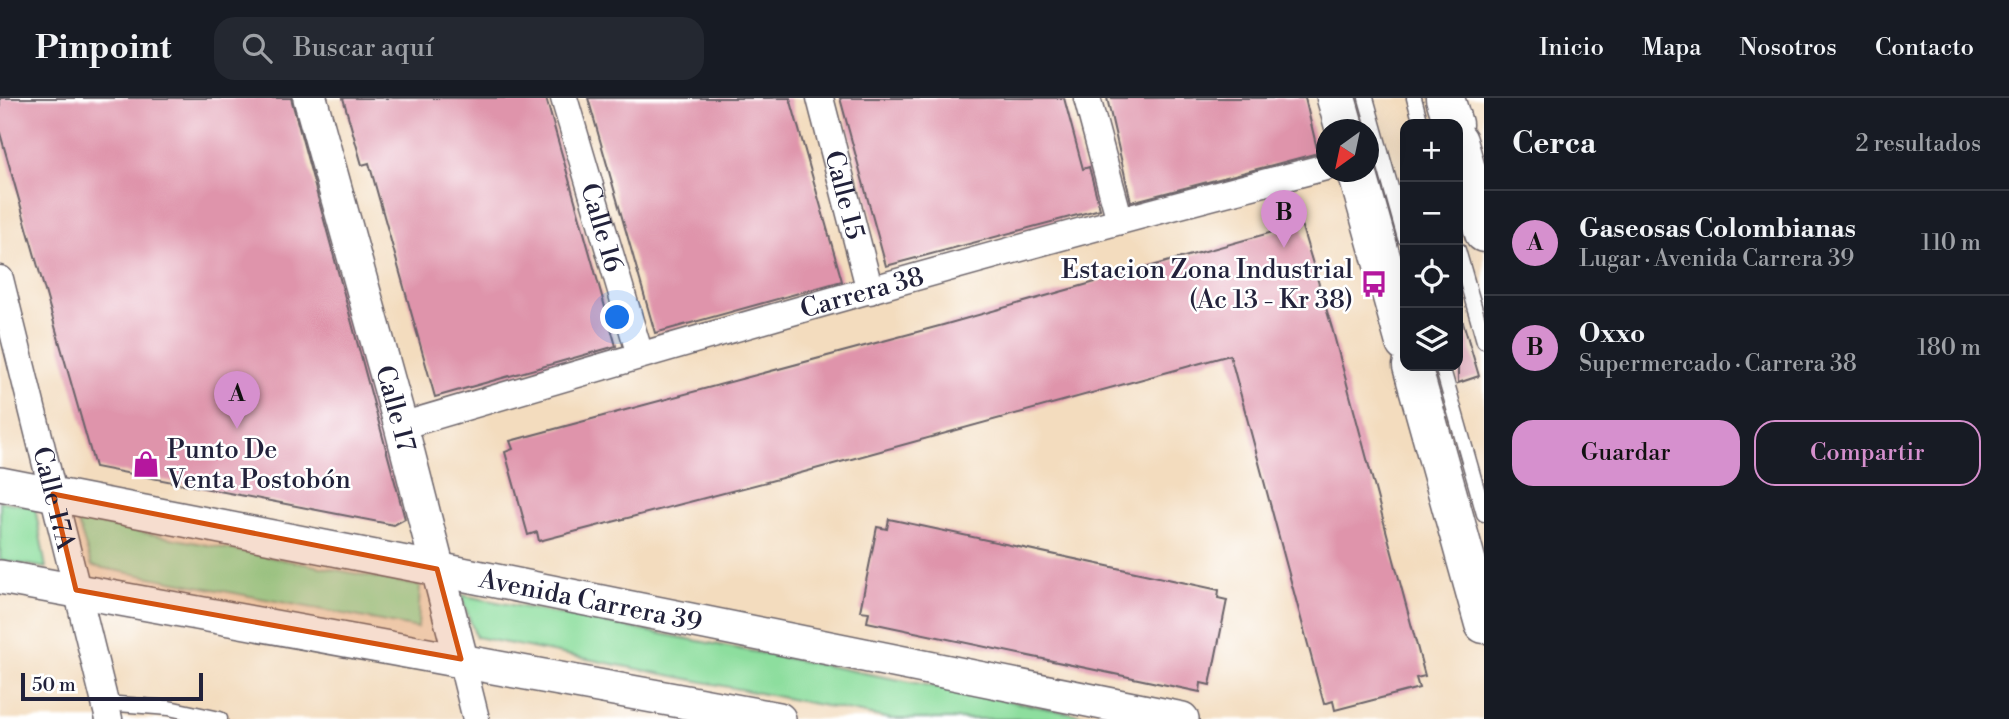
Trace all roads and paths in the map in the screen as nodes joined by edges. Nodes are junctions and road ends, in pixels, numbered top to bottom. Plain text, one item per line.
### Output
1 (310, 98) edge
2 (564, 98) edge
3 (820, 98) edge
4 (1087, 98) edge
5 (1336, 98) edge
6 (1366, 98) edge
7 (1414, 98) edge
8 (1445, 98) edge
9 (1342, 119) edge
10 (1420, 119) edge
11 (1451, 119) edge
12 (1463, 159) edge
13 (1316, 170) edge
14 (1360, 182) edge
15 (1400, 220) edge
16 (1119, 221) junction
17 (1484, 233) edge
18 (1463, 268) edge
19 (0, 279) edge
20 (870, 291) junction
21 (1400, 325) edge
22 (1484, 341) edge
23 (640, 355) junction
24 (1413, 371) edge
25 (1443, 371) edge
26 (401, 426) junction
27 (0, 484) edge
28 (52, 494) junction
29 (1484, 514) edge
30 (437, 569) junction
31 (0, 577) edge
32 (76, 590) junction
33 (1484, 624) edge
34 (461, 659) junction
35 (106, 711) edge
36 (220, 719) edge
37 (476, 719) edge
38 (779, 719) edge
39 (1182, 719) edge

1 - 26 street, Calle 17
2 - 23 street, Calle 16
3 - 20 street, Calle 15
4 - 16 street
5 - 9 main road
6 - 15 lane
7 - 10 lane
8 - 11 main road
12 - 17 main road
13 - 16 street, Carrera 38
14 - 21 main road
16 - 20 street, Carrera 38
18 - 22 lane
19 - 28 street, Calle 17A
20 - 23 street, Carrera 38
23 - 26 street, Carrera 38
24 - 33 main road
25 - 29 lane
26 - 30 street, Calle 17
27 - 28 street, Avenida Carrera 39
28 - 30 street, Avenida Carrera 39
28 - 32 street, Calle 17A
30 - 34 street, Calle 17
30 - 39 street, Avenida Carrera 39
31 - 32 street
32 - 34 street
32 - 35 street, Calle 17A
34 - 37 street, Calle 17
34 - 38 street
35 - 36 lane

